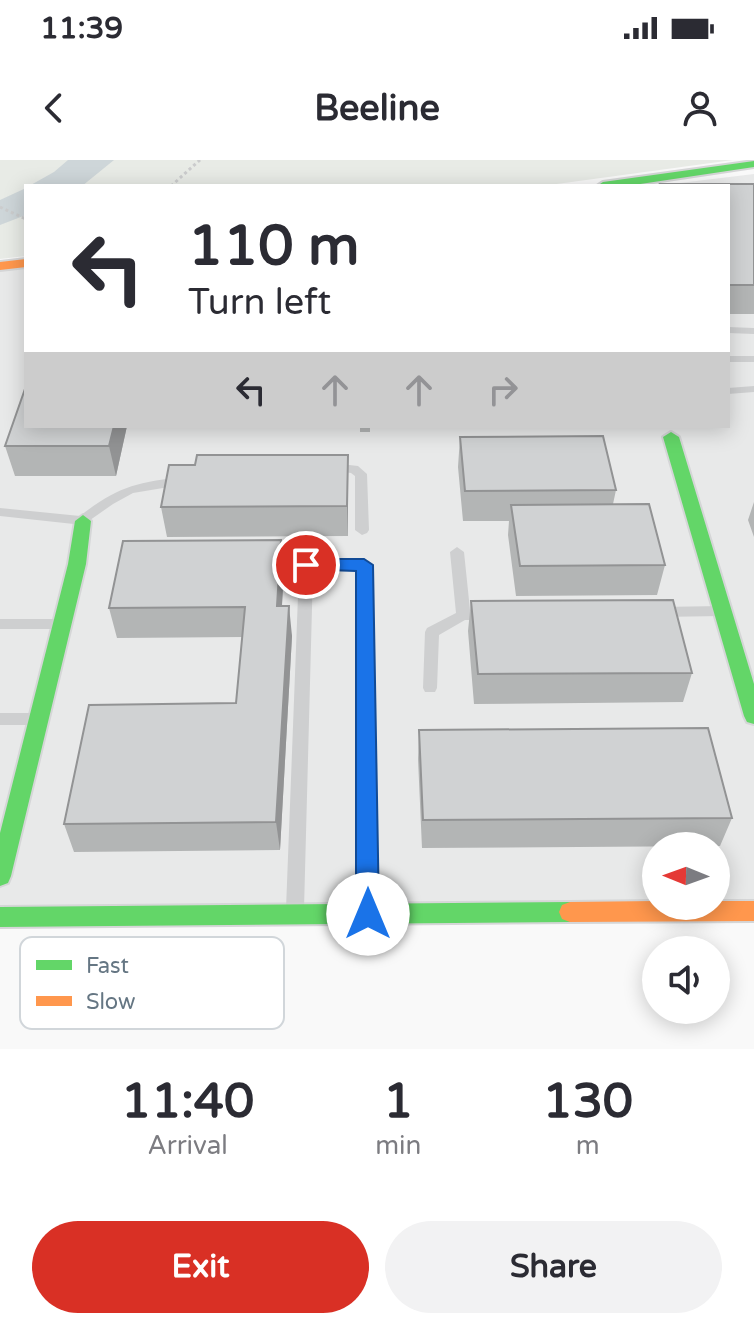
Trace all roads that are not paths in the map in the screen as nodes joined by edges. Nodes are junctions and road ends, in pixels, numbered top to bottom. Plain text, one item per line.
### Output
1 (754, 164) edge
2 (618, 184) edge
3 (730, 330) edge
4 (754, 331) edge
5 (730, 359) edge
6 (754, 359) edge
7 (754, 389) edge
8 (730, 391) edge
9 (671, 437) dead end
10 (317, 468) edge
11 (196, 480) edge
12 (0, 512) edge
13 (83, 521) junction
14 (362, 530) dead end
15 (457, 552) dead end
16 (244, 565) edge
17 (306, 565) junction
18 (722, 611) junction
19 (646, 612) edge
20 (509, 614) edge
21 (463, 615) junction
22 (0, 624) edge
23 (62, 624) junction
24 (430, 688) dead end
25 (754, 716) edge
26 (0, 719) edge
27 (38, 719) junction
28 (4, 842) edge
29 (0, 876) edge
30 (754, 911) edge
31 (368, 914) junction
32 (295, 915) junction
33 (0, 917) edge

1 - 2 street
3 - 4 lane
5 - 6 lane
7 - 8 lane
9 - 18 street
10 - 14 lane
11 - 13 lane
12 - 13 lane
13 - 23 street
15 - 21 lane
16 - 17 lane
17 - 31 lane
17 - 32 lane
18 - 19 lane
18 - 25 street
20 - 21 lane
21 - 24 lane
22 - 23 lane
23 - 27 street
26 - 27 lane
27 - 28 street
28 - 29 street
30 - 31 street
31 - 32 street
32 - 33 street

